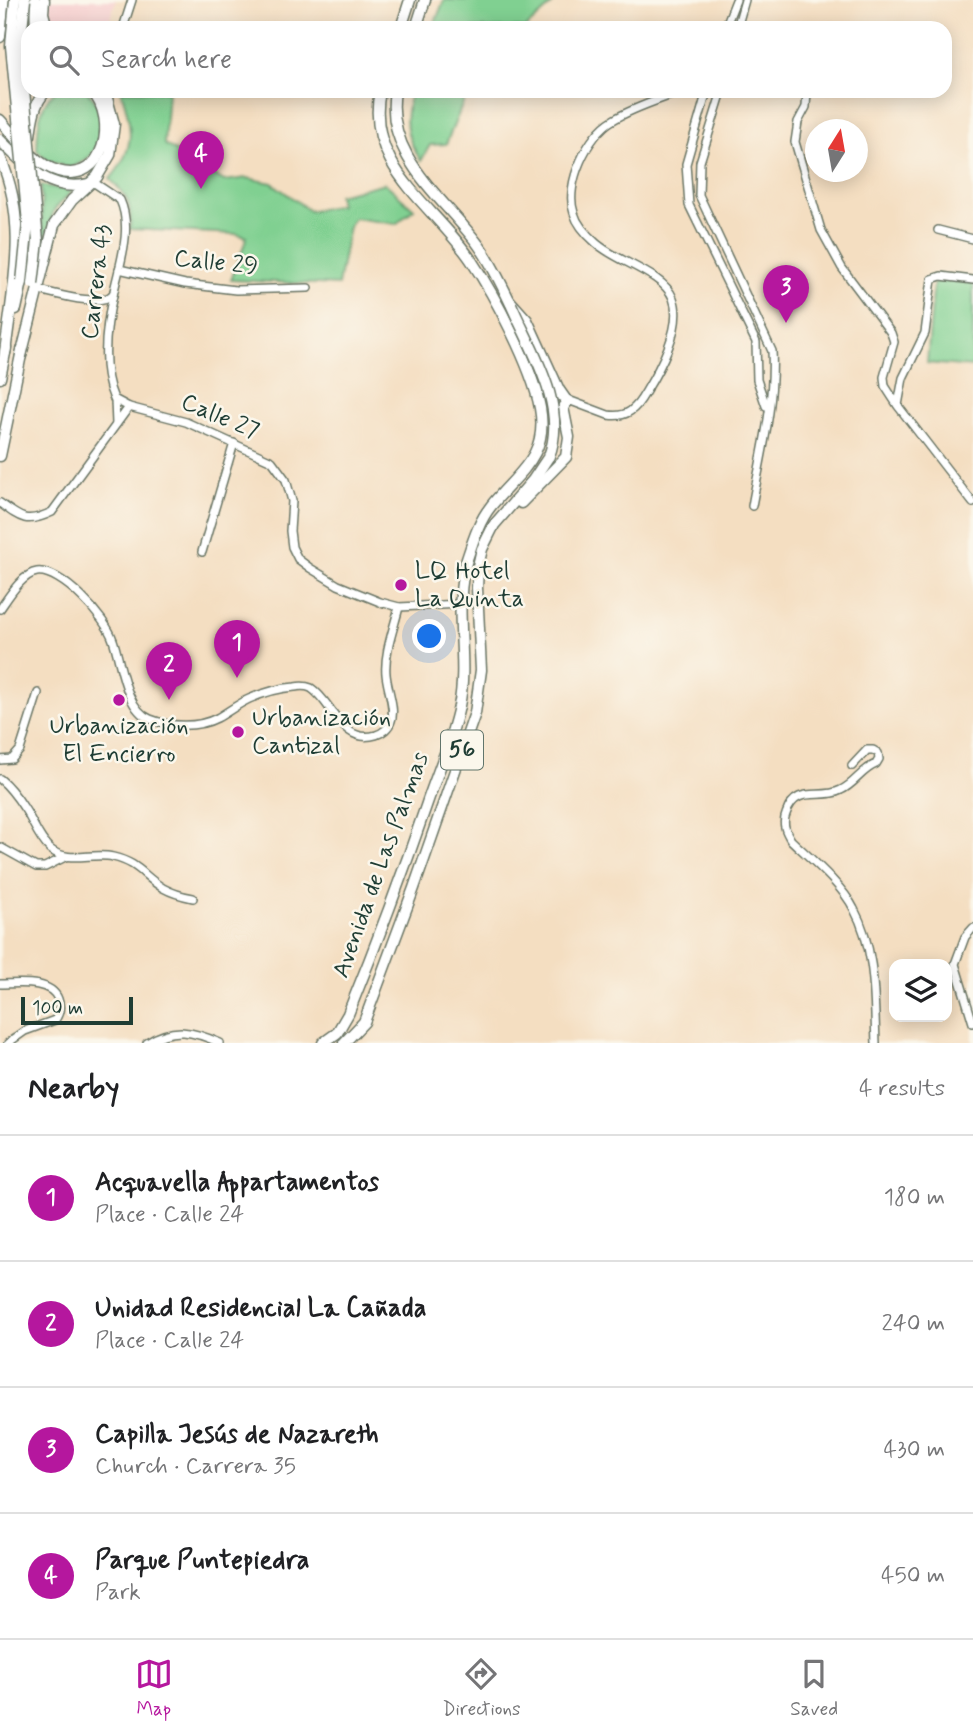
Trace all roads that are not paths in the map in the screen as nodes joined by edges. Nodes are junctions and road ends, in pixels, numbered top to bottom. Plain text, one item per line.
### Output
1 (4, 0) edge
2 (15, 0) edge
3 (25, 0) edge
4 (35, 0) edge
5 (44, 0) edge
6 (132, 0) edge
7 (410, 0) edge
8 (425, 0) edge
9 (736, 0) edge
10 (745, 0) edge
11 (23, 21) edge
12 (36, 21) edge
13 (45, 21) edge
14 (125, 21) edge
15 (403, 21) edge
16 (418, 21) edge
17 (728, 21) edge
18 (739, 21) edge
19 (0, 37) edge
20 (21, 38) edge
21 (21, 66) edge
22 (23, 98) edge
23 (41, 98) edge
24 (97, 98) edge
25 (107, 98) edge
26 (110, 98) edge
27 (379, 98) edge
28 (394, 98) edge
29 (665, 98) edge
30 (705, 98) edge
31 (720, 98) edge
32 (807, 98) edge
33 (110, 103) junction
34 (699, 118) junction
35 (713, 119) junction
36 (0, 120) edge
37 (0, 140) edge
38 (25, 143) junction
39 (0, 156) edge
40 (93, 182) junction
41 (938, 230) dead end
42 (973, 239) edge
43 (120, 269) junction
44 (973, 280) edge
45 (31, 285) junction
46 (308, 288) dead end
47 (113, 293) junction
48 (94, 301) junction
49 (511, 303) junction
50 (108, 318) junction
51 (5, 353) junction
52 (0, 378) edge
53 (533, 386) junction
54 (115, 400) junction
55 (567, 400) junction
56 (898, 406) junction
57 (129, 407) junction
58 (768, 411) junction
59 (116, 424) junction
60 (569, 432) junction
61 (541, 435) junction
62 (234, 443) junction
63 (0, 456) edge
64 (0, 503) edge
65 (973, 503) edge
66 (752, 506) dead end
67 (202, 552) dead end
68 (478, 566) junction
69 (461, 604) junction
70 (399, 607) junction
71 (0, 609) edge
72 (38, 693) dead end
73 (863, 754) junction
74 (0, 760) edge
75 (852, 766) dead end
76 (871, 766) junction
77 (0, 779) edge
78 (0, 847) edge
79 (52, 851) junction
80 (65, 857) junction
81 (51, 862) junction
82 (193, 898) dead end
83 (973, 928) edge
84 (0, 984) edge
85 (973, 1023) edge
86 (8, 1043) edge
87 (147, 1043) edge
88 (220, 1043) edge
89 (323, 1043) edge
90 (344, 1043) edge
91 (876, 1043) edge

1 - 19 main road
2 - 38 main road, bridge
3 - 11 main road, bridge
4 - 12 main road
5 - 13 main road
6 - 14 street
7 - 15 main road
8 - 16 main road
9 - 17 street
10 - 18 street
20 - 21 main road, bridge
22 - 38 main road, bridge
23 - 38 main road, bridge
24 - 38 main road
25 - 33 main road
26 - 33 street
27 - 53 main road, Avenida de Las Palmas / 56
28 - 49 main road, Avenida de Las Palmas / 56
29 - 55 street
30 - 34 street
31 - 35 street
32 - 56 street
33 - 40 main road
34 - 35 street
34 - 58 street
35 - 58 street
36 - 38 main road
37 - 40 main road
38 - 45 main road, bridge
39 - 51 main road
40 - 43 street, Carrera 43
40 - 45 main road
41 - 42 street
43 - 46 street, Calle 29
43 - 47 street, Carrera 43
44 - 56 street
45 - 48 street
45 - 51 main road
45 - 63 main road
47 - 48 street
47 - 50 street, Carrera 43
48 - 50 street
49 - 55 main road
49 - 68 main road, Avenida de Las Palmas / 56, bridge
50 - 54 street, Carrera 43
51 - 52 main road
53 - 55 street
53 - 61 main road, Avenida de Las Palmas / 56
54 - 57 street
54 - 59 street, Carrera 43
55 - 60 main road
56 - 65 street
57 - 59 street
57 - 62 street, Calle 27
58 - 66 street
59 - 64 street
60 - 61 main road
60 - 68 main road
61 - 69 main road, Avenida de Las Palmas / 56
62 - 67 street
62 - 70 street, Calle 27
68 - 90 main road, Avenida de Las Palmas / 56
69 - 70 street
69 - 89 main road, Avenida de Las Palmas / 56
70 - 71 street
72 - 74 street
73 - 75 street
73 - 76 street
73 - 76 street
76 - 91 street
77 - 79 street
78 - 81 street
79 - 80 street
79 - 81 street
80 - 81 street
80 - 82 street
83 - 85 street
84 - 86 street
87 - 88 street

